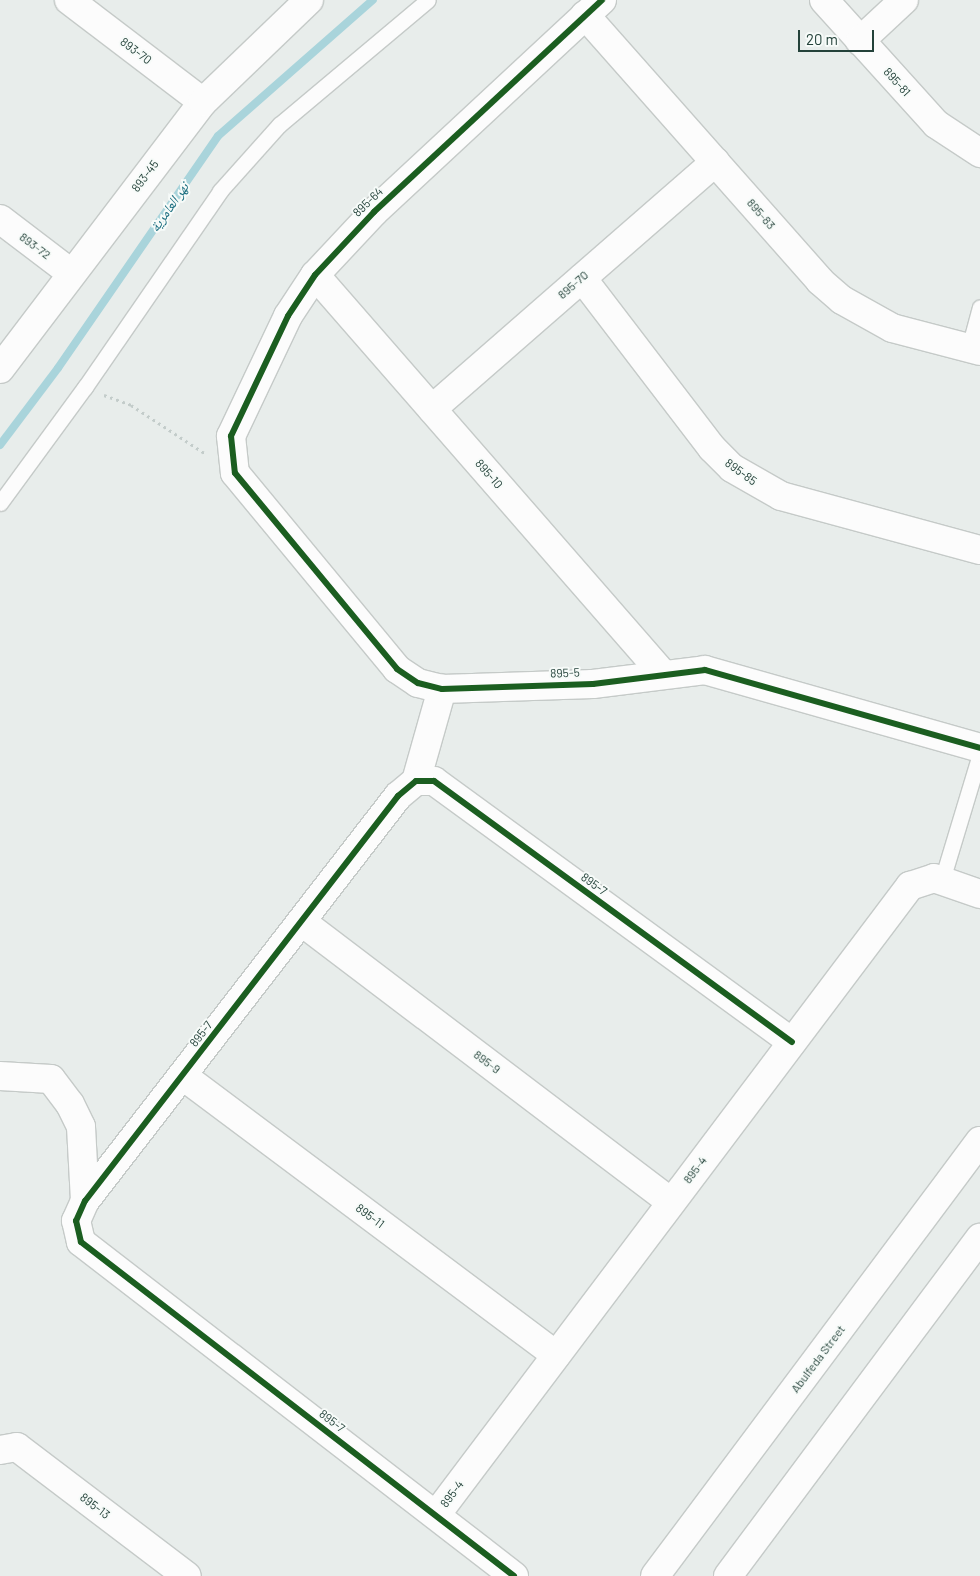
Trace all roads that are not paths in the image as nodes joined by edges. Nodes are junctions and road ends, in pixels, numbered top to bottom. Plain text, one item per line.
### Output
1 (69, 0) edge
2 (309, 0) edge
3 (428, 0) edge
4 (824, 0) edge
5 (904, 0) edge
6 (594, 7) edge
7 (860, 40) junction
8 (202, 102) junction
9 (980, 154) edge
10 (715, 162) junction
11 (0, 219) edge
12 (71, 273) junction
13 (315, 275) junction
14 (582, 278) junction
15 (980, 307) edge
16 (975, 350) edge
17 (0, 369) edge
18 (432, 409) junction
19 (235, 473) joint
20 (0, 503) edge
21 (980, 550) edge
22 (663, 674) junction
23 (442, 689) junction
24 (980, 748) edge
25 (980, 754) edge
26 (416, 781) junction
27 (942, 880) junction
28 (980, 894) edge
29 (302, 922) junction
30 (792, 1042) junction
31 (0, 1076) edge
32 (183, 1076) junction
33 (980, 1141) edge
34 (86, 1201) junction
35 (672, 1202) junction
36 (980, 1238) edge
37 (556, 1355) junction
38 (8, 1449) edge
39 (0, 1470) edge
40 (436, 1515) junction
41 (154, 1566) edge
42 (187, 1576) edge
43 (514, 1576) edge
44 (655, 1576) edge
45 (728, 1576) edge

1 - 8 street, 893-70
2 - 8 street, 893-45
3 - 20 lane
4 - 7 street, 895-81
5 - 7 street
6 - 10 street, 895-83
6 - 13 street, 895-64
7 - 9 street, 895-81
8 - 12 street, 893-45
10 - 14 street, 895-70
10 - 16 street, 895-83
11 - 12 street, 893-72
12 - 17 street, 893-45
13 - 18 street, 895-10
13 - 19 street, 895-64
14 - 18 street, 895-70
14 - 21 street, 895-85
15 - 16 lane
18 - 22 street, 895-10
19 - 23 street, 895-5
22 - 23 street, 895-5
22 - 24 street, 895-5
23 - 26 street
25 - 27 lane
26 - 29 street, 895-7
26 - 30 street, 895-7
27 - 28 street, 895-4
27 - 30 street, 895-4
29 - 32 street, 895-7
29 - 35 street, 895-9
30 - 35 street, 895-4
31 - 34 street
32 - 34 street, 895-7
32 - 37 street, 895-11
33 - 44 street, Abulfeda Street
34 - 40 street, 895-7
35 - 37 street, 895-4
36 - 45 street
37 - 40 street, 895-4
38 - 39 street
38 - 41 street, 895-13
40 - 43 street, 895-7
41 - 42 street, 895-13

